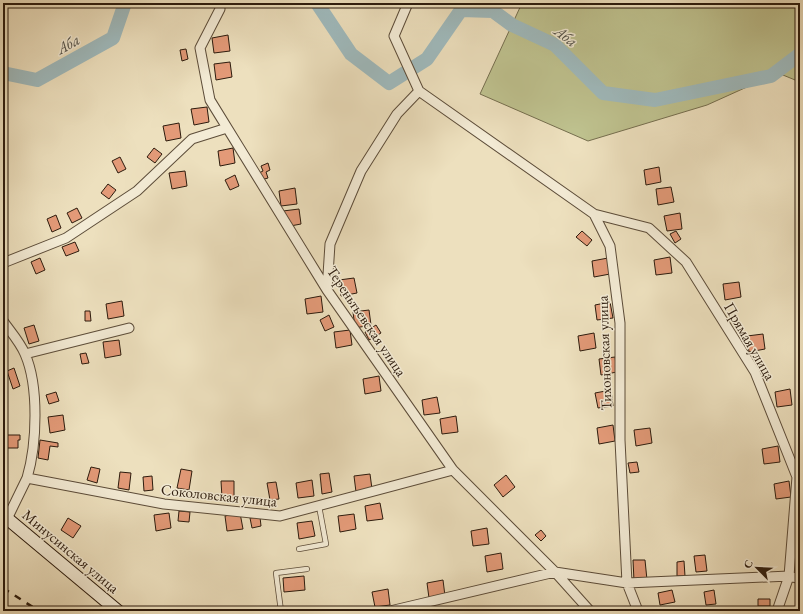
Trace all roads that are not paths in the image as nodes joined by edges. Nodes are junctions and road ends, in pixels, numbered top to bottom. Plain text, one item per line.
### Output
1 (408, 3) edge
2 (220, 9) dead end
3 (419, 91) junction
4 (227, 128) junction
5 (594, 214) junction
6 (3, 263) edge
7 (327, 290) junction
8 (3, 321) edge
9 (129, 328) dead end
10 (25, 354) junction
11 (453, 470) junction
12 (27, 478) junction
13 (319, 506) junction
14 (5, 517) edge
15 (299, 549) dead end
16 (307, 569) dead end
17 (555, 572) junction
18 (789, 576) junction
19 (800, 579) edge
20 (627, 582) junction
21 (420, 607) edge
22 (118, 611) edge
23 (281, 611) edge
24 (390, 611) edge
25 (590, 611) edge
26 (638, 611) edge
27 (777, 611) edge

1 - 3 street
2 - 4 street, Тереньтьевская улица
3 - 5 street, Тихоновская улица
3 - 7 street
4 - 6 street
4 - 7 street, Тереньтьевская улица
5 - 18 street, Прямая улица
5 - 20 street, Тихоновская улица
7 - 11 street, Тереньтьевская улица
8 - 10 street
9 - 10 street
10 - 12 street
11 - 13 street, Соколовская улица
11 - 17 street, Тереньтьевская улица
12 - 13 street, Соколовская улица
12 - 14 street
13 - 15 lane
14 - 22 main road, Минусинская улица
16 - 23 lane
17 - 20 street
17 - 21 street
17 - 25 street, Тереньтьевская улица
18 - 19 street
18 - 20 street
18 - 27 street, Прямая улица
20 - 26 street, Тихоновская улица
21 - 24 street

